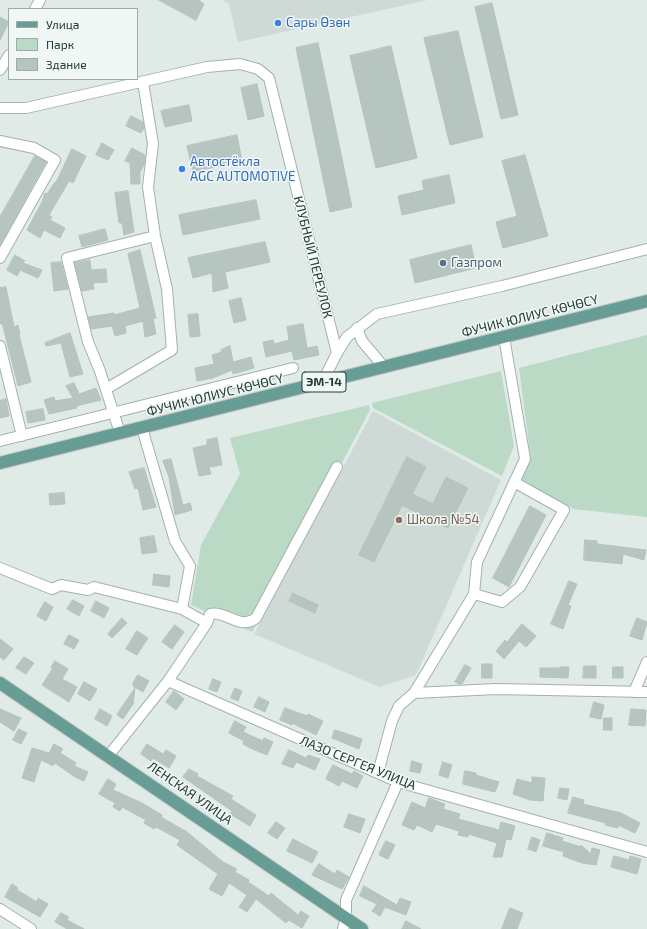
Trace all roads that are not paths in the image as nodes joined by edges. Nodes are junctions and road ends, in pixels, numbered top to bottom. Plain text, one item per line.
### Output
1 (8, 57) edge
2 (0, 70) edge
3 (143, 82) junction
4 (0, 108) edge
5 (0, 141) edge
6 (156, 236) junction
7 (647, 249) edge
8 (0, 258) edge
9 (647, 301) edge
10 (357, 328) junction
11 (504, 337) junction
12 (0, 346) edge
13 (336, 353) junction
14 (384, 367) junction
15 (293, 368) dead end
16 (322, 383) junction
17 (106, 389) junction
18 (114, 414) junction
19 (142, 428) junction
20 (120, 433) junction
21 (22, 436) junction
22 (0, 441) edge
23 (0, 463) edge
24 (337, 467) dead end
25 (514, 482) junction
26 (0, 568) edge
27 (474, 594) junction
28 (182, 609) junction
29 (207, 623) junction
30 (647, 662) edge
31 (168, 681) junction
32 (0, 682) edge
33 (634, 692) junction
34 (647, 692) edge
35 (414, 693) junction
36 (109, 755) junction
37 (378, 773) junction
38 (398, 782) junction
39 (647, 852) edge
40 (0, 909) edge
41 (344, 923) edge
42 (31, 929) edge
43 (362, 929) edge

1 - 2 street
3 - 4 street, КЛУБНЫЙ ПЕРЕУЛОК
3 - 6 street
3 - 13 street, КЛУБНЫЙ ПЕРЕУЛОК
5 - 8 street
6 - 17 street
6 - 17 street
7 - 10 street
9 - 11 main road, ФУЧИК ЮЛИУС КӨЧӨСҮ / ЭМ-14
10 - 13 street
10 - 14 street
11 - 14 main road, ФУЧИК ЮЛИУС КӨЧӨСҮ / ЭМ-14
11 - 25 street
12 - 21 street
13 - 16 street
14 - 16 main road, ФУЧИК ЮЛИУС КӨЧӨСҮ / ЭМ-14
15 - 18 street
16 - 19 main road, ФУЧИК ЮЛИУС КӨЧӨСҮ / ЭМ-14
17 - 18 street
18 - 20 street
18 - 21 street
19 - 20 main road, ФУЧИК ЮЛИУС КӨЧӨСҮ / ЭМ-14
19 - 28 street
20 - 23 main road, ФУЧИК ЮЛИУС КӨЧӨСҮ / ЭМ-14
21 - 22 street
24 - 29 street
25 - 27 street
25 - 27 street
26 - 28 street
27 - 35 street
28 - 29 street
29 - 31 street
30 - 33 street
31 - 36 street
31 - 37 street, ЛАЗО СЕРГЕЯ УЛИЦА
32 - 36 main road, ЛЕНСКАЯ УЛИЦА
33 - 34 street
33 - 35 street
35 - 37 street
36 - 41 main road, ЛЕНСКАЯ УЛИЦА
37 - 38 street, ЛАЗО СЕРГЕЯ УЛИЦА
38 - 39 street, ЛАЗО СЕРГЕЯ УЛИЦА
38 - 41 street
40 - 42 street
41 - 43 main road, ЛЕНСКАЯ УЛИЦА

